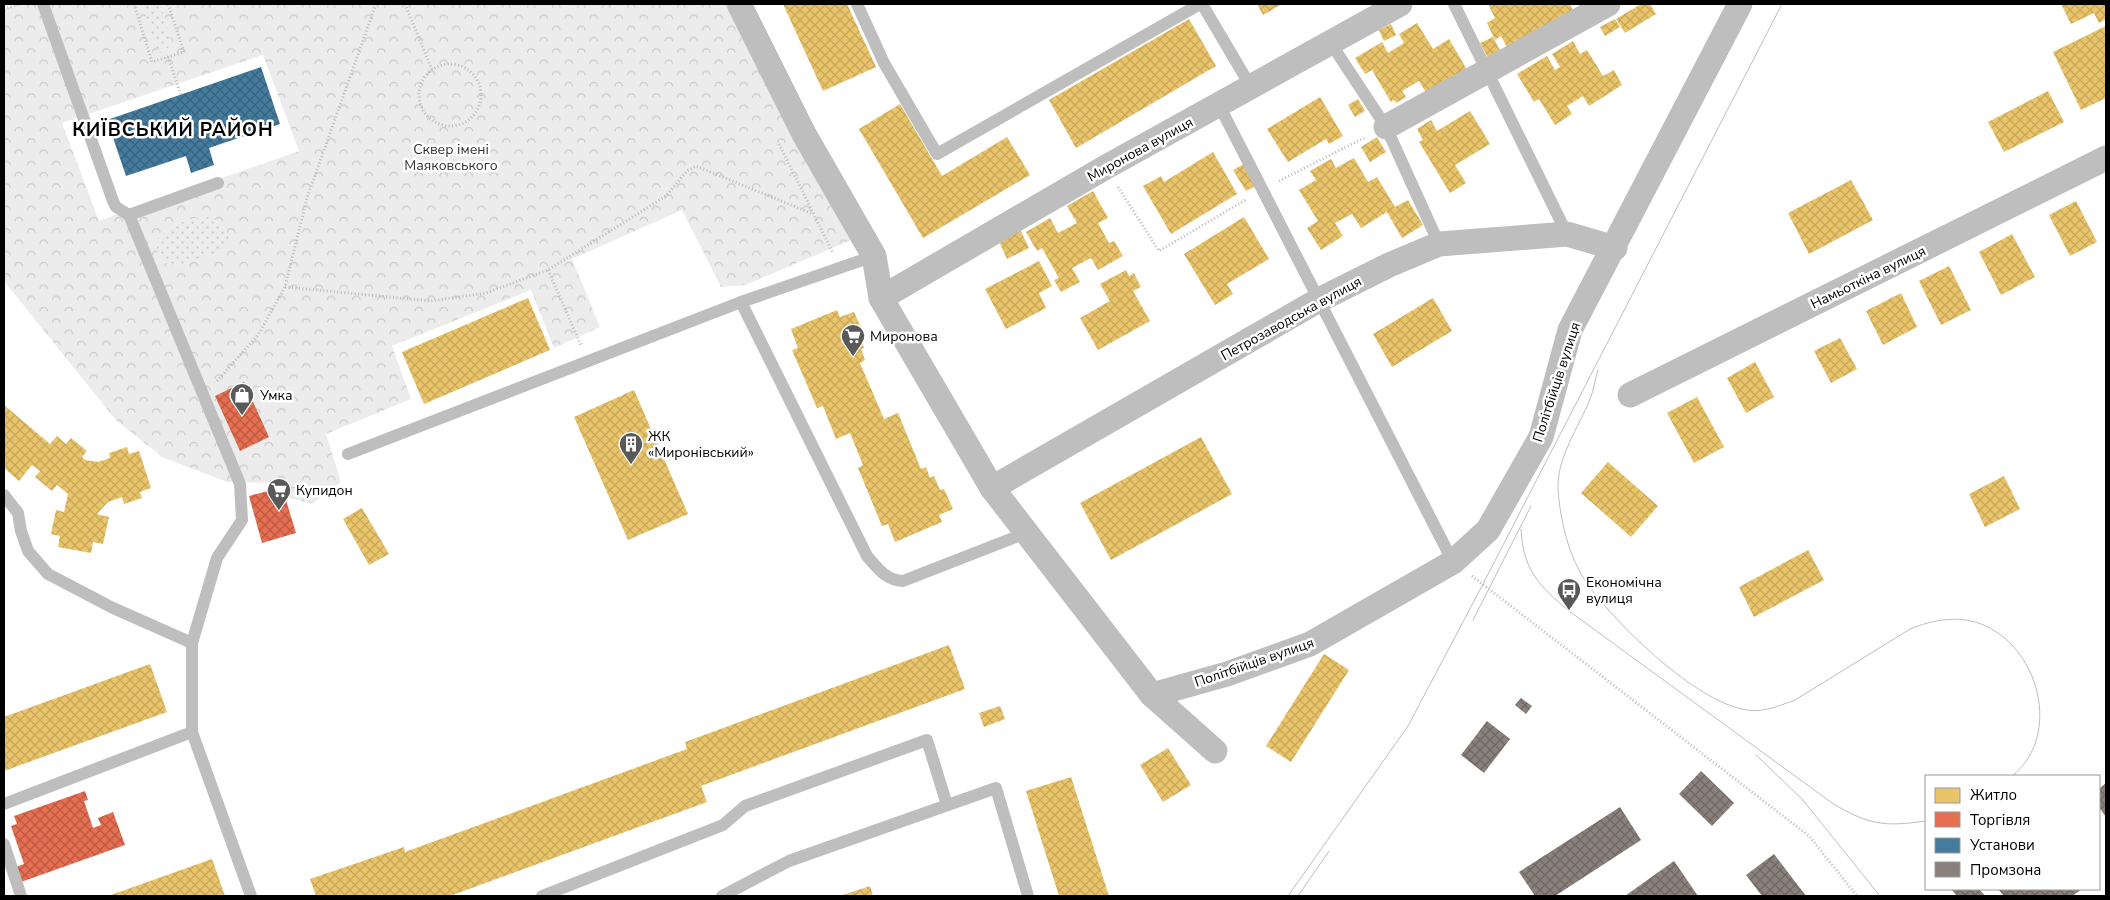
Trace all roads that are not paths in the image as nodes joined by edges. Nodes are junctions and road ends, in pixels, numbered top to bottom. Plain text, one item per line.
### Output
1 (43, 4) edge
2 (739, 4) edge
3 (857, 4) edge
4 (1201, 4) edge
5 (1400, 4) edge
6 (1454, 4) edge
7 (1608, 4) edge
8 (1740, 4) edge
9 (1330, 42) junction
10 (1487, 70) junction
11 (1251, 87) junction
12 (1219, 105) junction
13 (1386, 127) junction
14 (2106, 158) edge
15 (218, 183) dead end
16 (129, 215) junction
17 (1566, 234) junction
18 (1439, 244) junction
19 (1615, 248) junction
20 (874, 256) junction
21 (881, 298) junction
22 (1319, 300) junction
23 (741, 302) junction
24 (1630, 395) dead end
25 (348, 454) dead end
26 (992, 488) junction
27 (4, 494) edge
28 (1026, 533) junction
29 (1453, 562) junction
30 (192, 643) junction
31 (1152, 695) junction
32 (192, 732) junction
33 (1215, 751) dead end
34 (4, 804) edge
35 (947, 805) junction
36 (4, 844) edge
37 (21, 896) edge
38 (251, 896) edge
39 (542, 896) edge
40 (722, 896) edge
41 (1028, 896) edge

1 - 16 lane
2 - 20 street
3 - 4 lane
4 - 11 lane
5 - 9 street, Миронова вулиця
6 - 10 lane
7 - 10 street
8 - 19 street, Політбійців вулиця
9 - 11 street, Миронова вулиця
9 - 13 lane
10 - 13 street
10 - 17 lane
11 - 12 street, Миронова вулиця
12 - 21 street, Миронова вулиця
12 - 22 lane
13 - 18 lane
14 - 24 street, Намьоткіна вулиця
15 - 16 lane
16 - 30 lane
17 - 18 street, Петрозаводська вулиця
17 - 19 street, Петрозаводська вулиця
18 - 22 street, Петрозаводська вулиця
19 - 29 street, Політбійців вулиця
20 - 21 street
20 - 23 lane
21 - 26 street
22 - 26 street, Петрозаводська вулиця
22 - 29 lane
23 - 25 lane
23 - 28 lane
26 - 28 street
27 - 30 lane
28 - 31 street
29 - 31 street, Політбійців вулиця
30 - 32 lane
31 - 33 street
32 - 34 lane
32 - 38 lane
35 - 39 lane
35 - 40 lane
35 - 41 lane
36 - 37 lane

